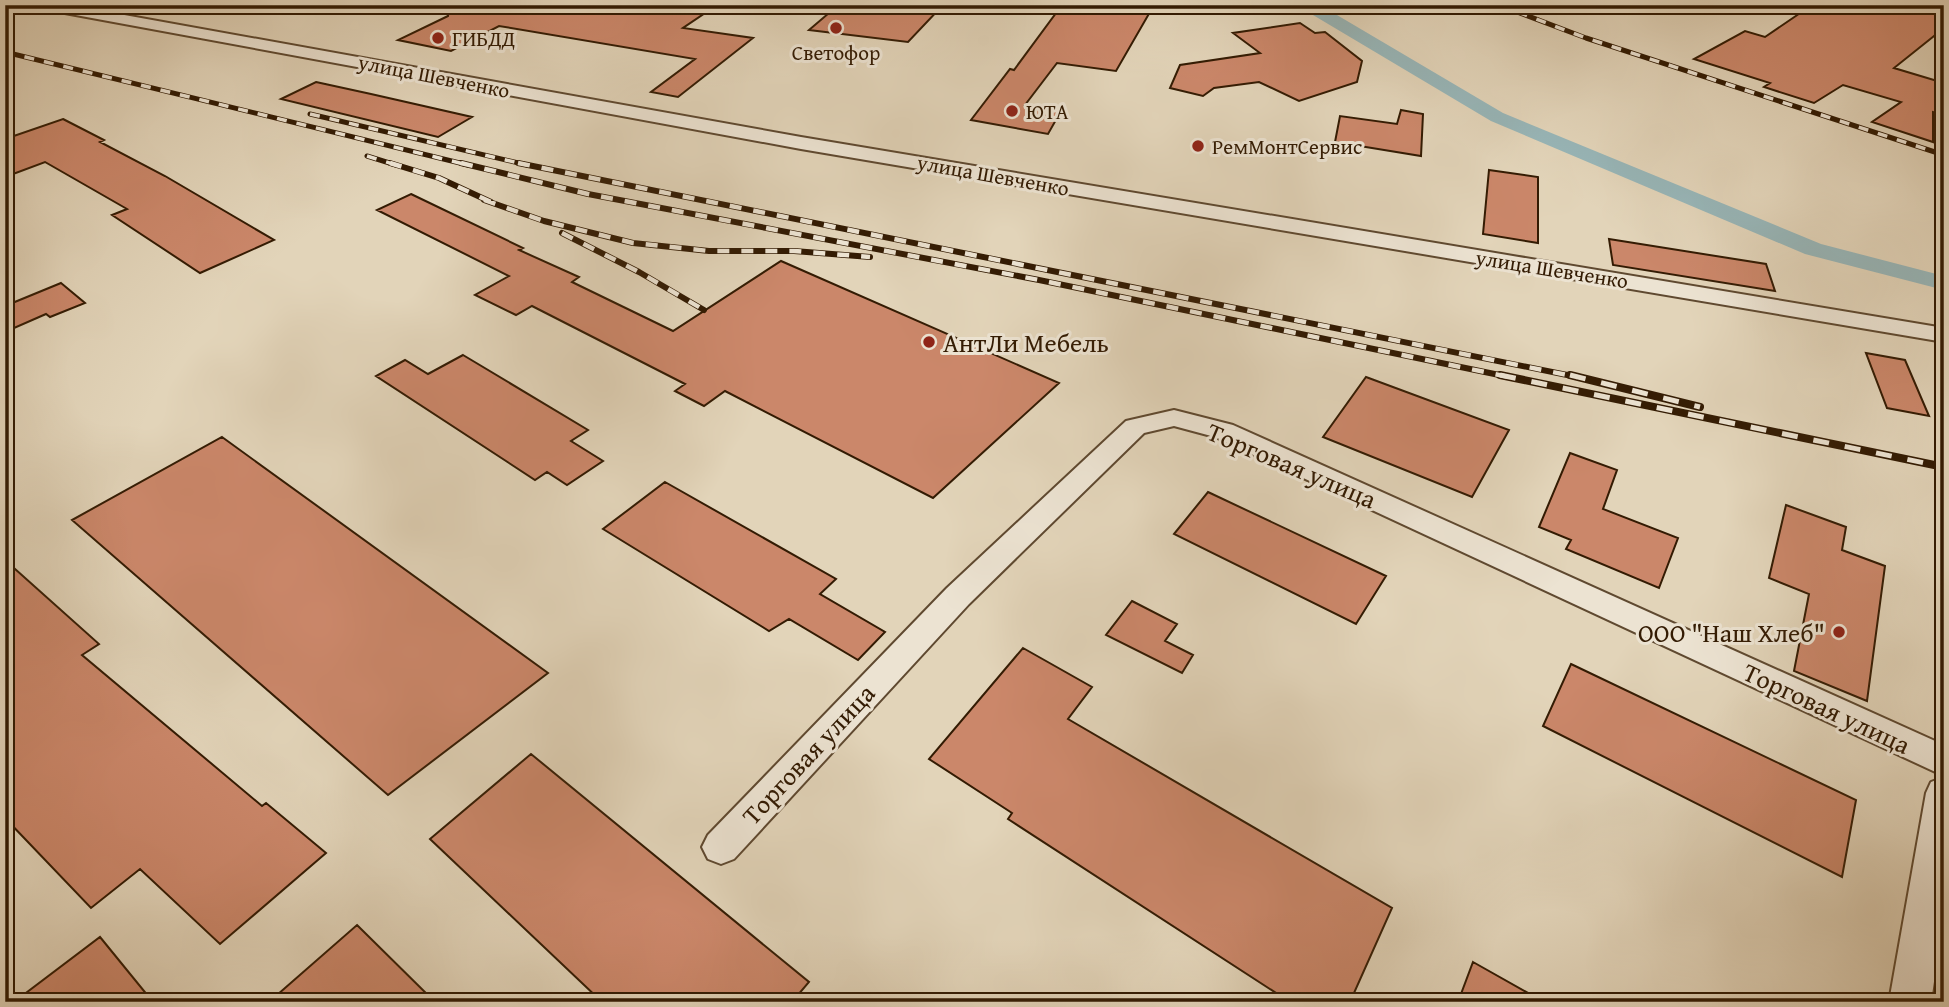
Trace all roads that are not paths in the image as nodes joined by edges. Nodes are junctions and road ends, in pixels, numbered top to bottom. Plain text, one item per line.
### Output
1 (43, 5) edge
2 (1944, 335) edge
3 (1944, 761) edge
4 (1944, 793) edge
5 (721, 847) dead end
6 (1910, 1002) edge

1 - 2 street, улица Шевченко
3 - 5 street, Торговая улица
4 - 6 street

